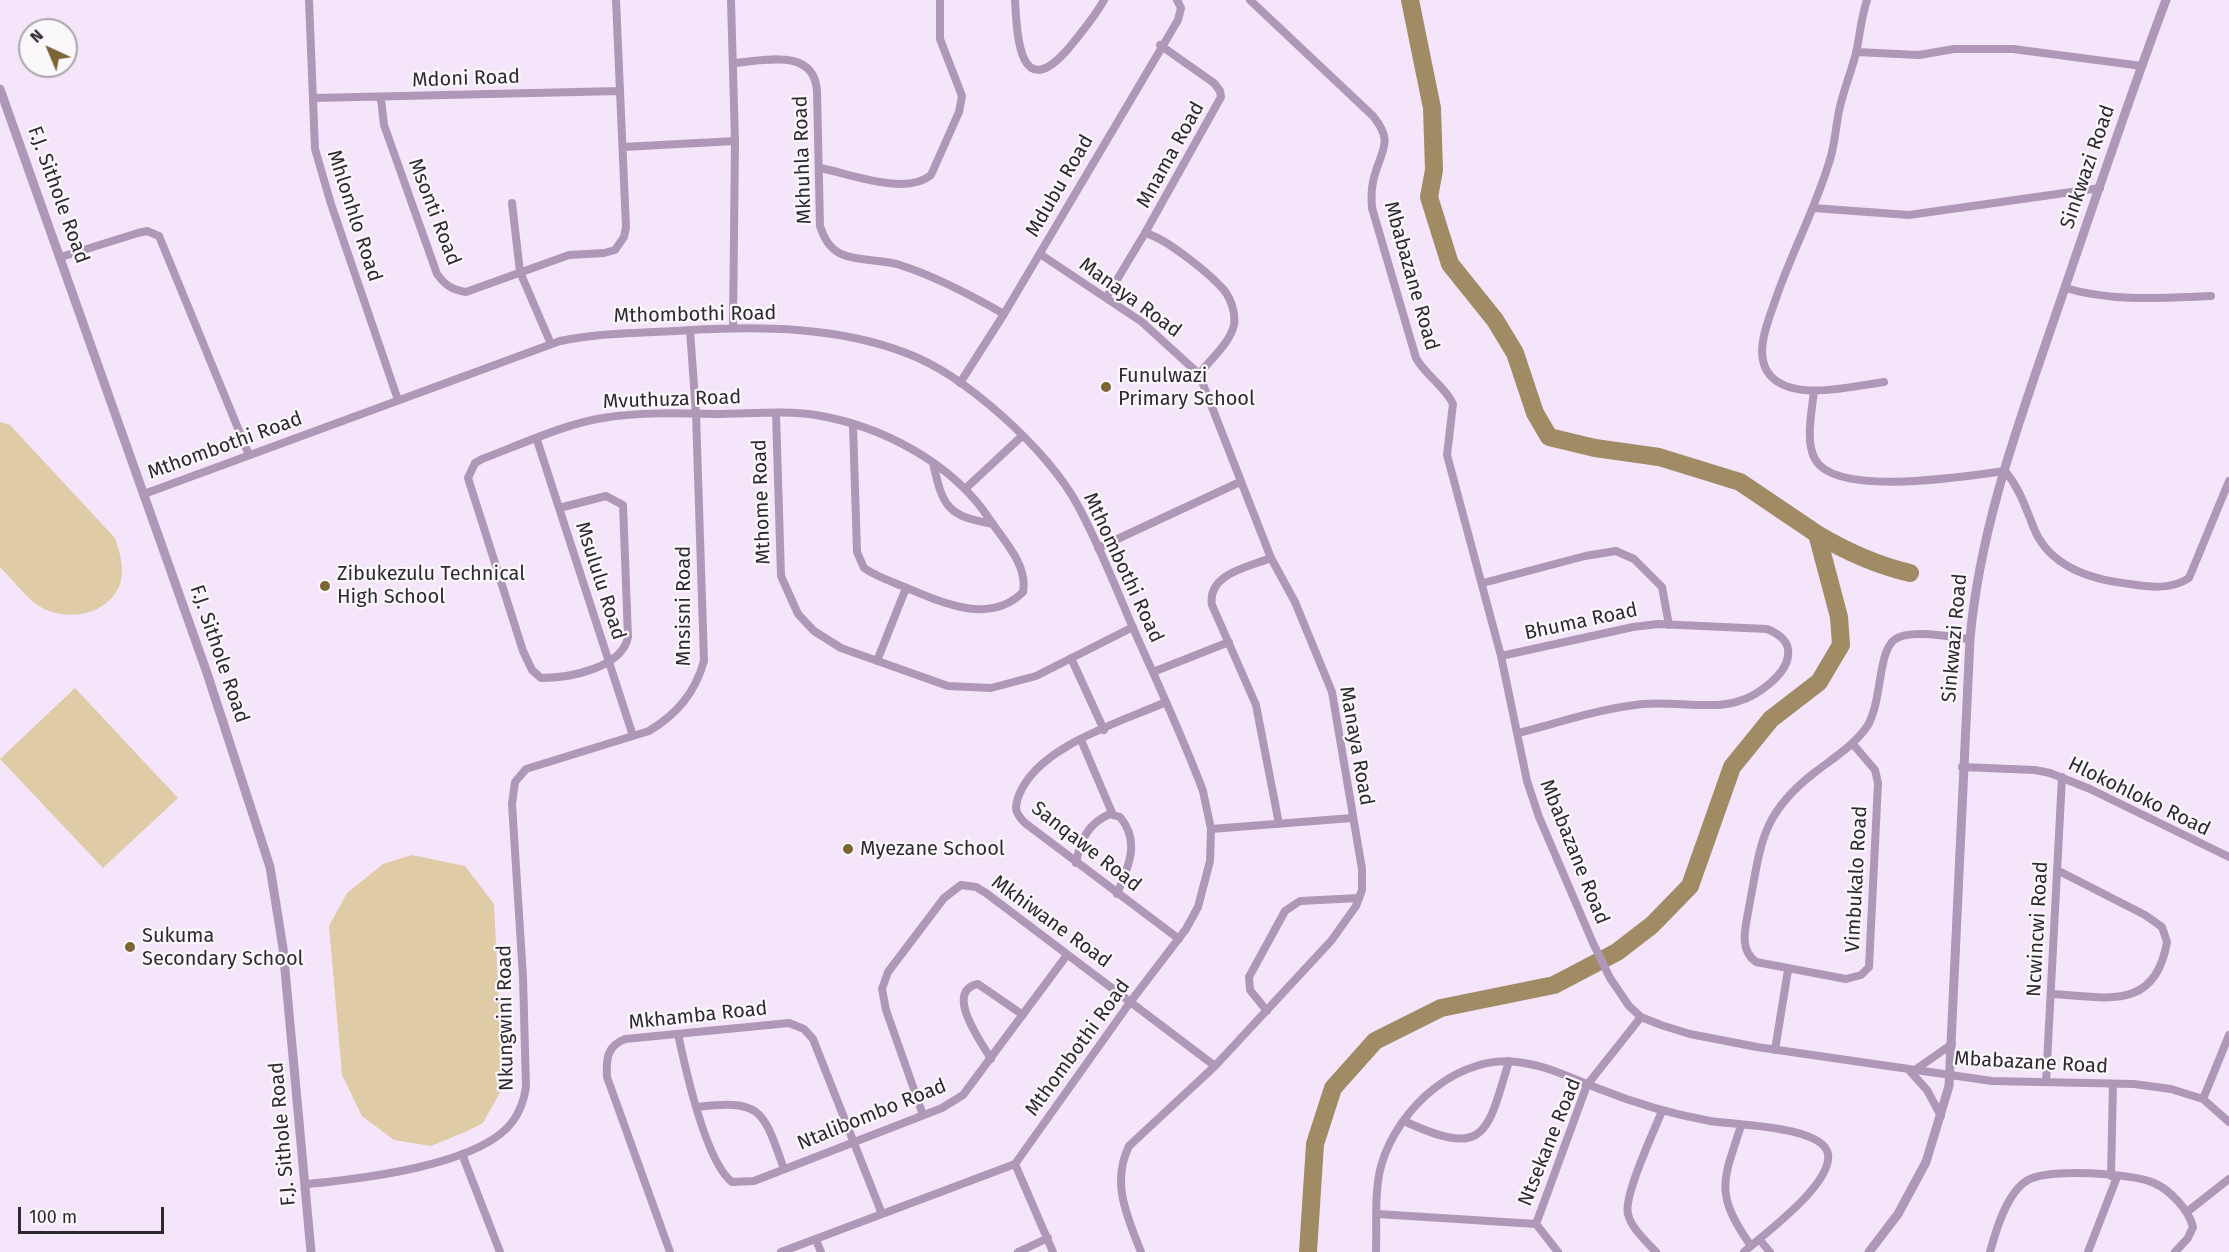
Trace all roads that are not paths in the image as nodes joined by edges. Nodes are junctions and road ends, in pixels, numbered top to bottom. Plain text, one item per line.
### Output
1 (309, 0) edge
2 (616, 0) edge
3 (731, 0) edge
4 (940, 0) edge
5 (1015, 0) edge
6 (1104, 0) edge
7 (1250, 0) edge
8 (1867, 0) edge
9 (2166, 0) edge
10 (1178, 2) edge
11 (1160, 45) junction
12 (1856, 52) junction
13 (734, 63) junction
14 (2142, 66) junction
15 (0, 89) edge
16 (620, 91) junction
17 (314, 99) junction
18 (381, 99) junction
19 (735, 141) junction
20 (623, 147) junction
21 (820, 168) junction
22 (2100, 188) junction
23 (512, 203) dead end
24 (1813, 208) junction
25 (1146, 233) junction
26 (1040, 254) junction
27 (61, 258) junction
28 (520, 272) junction
29 (2066, 288) junction
30 (2211, 296) dead end
31 (1106, 298) junction
32 (1005, 314) junction
33 (733, 327) junction
34 (690, 330) junction
35 (551, 344) junction
36 (1199, 374) junction
37 (1884, 382) dead end
38 (960, 383) junction
39 (1814, 391) junction
40 (398, 400) junction
41 (696, 414) junction
42 (776, 414) junction
43 (853, 426) junction
44 (1022, 436) junction
45 (537, 440) junction
46 (249, 455) junction
47 (933, 464) junction
48 (2005, 471) junction
49 (2229, 481) edge
50 (1240, 482) junction
51 (964, 489) junction
52 (144, 494) junction
53 (560, 508) junction
54 (993, 524) junction
55 (1098, 548) junction
56 (1270, 558) junction
57 (1483, 583) junction
58 (906, 588) junction
59 (1669, 625) junction
60 (1133, 627) junction
61 (1970, 639) junction
62 (1228, 642) junction
63 (1501, 656) junction
64 (1071, 658) junction
65 (877, 661) junction
66 (610, 664) junction
67 (1153, 672) junction
68 (1166, 702) junction
69 (1104, 730) junction
70 (1518, 734) junction
71 (633, 736) junction
72 (1081, 740) junction
73 (1852, 743) junction
74 (1962, 767) junction
75 (526, 770) joint
76 (2062, 777) junction
77 (1113, 815) junction
78 (1352, 818) junction
79 (1279, 824) junction
80 (1211, 829) junction
81 (2229, 857) edge
82 (1076, 863) junction
83 (2057, 870) junction
84 (1117, 894) junction
85 (1359, 898) junction
86 (1179, 939) junction
87 (1067, 955) junction
88 (1788, 970) junction
89 (2051, 994) junction
90 (1131, 1001) junction
91 (1267, 1011) junction
92 (1023, 1015) junction
93 (1641, 1017) junction
94 (678, 1034) junction
95 (2229, 1035) edge
96 (1952, 1044) junction
97 (1775, 1050) junction
98 (991, 1059) junction
99 (1509, 1061) junction
100 (1215, 1066) junction
101 (1911, 1069) junction
102 (1949, 1076) junction
103 (2046, 1082) junction
104 (2113, 1084) junction
105 (1587, 1085) junction
106 (2203, 1099) junction
107 (698, 1107) junction
108 (1662, 1111) junction
109 (923, 1115) junction
110 (1941, 1116) junction
111 (1404, 1121) junction
112 (2229, 1122) edge
113 (1741, 1126) junction
114 (852, 1142) junction
115 (462, 1155) junction
116 (1016, 1164) junction
117 (784, 1169) junction
118 (2114, 1177) junction
119 (2229, 1179) edge
120 (307, 1184) junction
121 (2187, 1212) junction
122 (882, 1214) junction
123 (1378, 1214) junction
124 (1536, 1224) junction
125 (1048, 1238) junction
126 (1759, 1239) junction
127 (816, 1240) junction
128 (1751, 1246) junction
129 (311, 1252) edge
130 (500, 1252) edge
131 (670, 1252) edge
132 (782, 1252) edge
133 (820, 1252) edge
134 (1017, 1252) edge
135 (1053, 1252) edge
136 (1141, 1252) edge
137 (1376, 1252) edge
138 (1558, 1252) edge
139 (1656, 1252) edge
140 (1744, 1252) edge
141 (1770, 1252) edge
142 (1869, 1252) edge
143 (1990, 1252) edge
144 (2088, 1252) edge
145 (2175, 1252) edge

1 - 17 street, Mhlonhlo Road
2 - 16 street, Msonti Road
3 - 13 street
4 - 21 street
5 - 6 street
7 - 57 street, Mbabazane Road
8 - 12 street
9 - 14 street, Sinkwazi Road
10 - 11 street, Mdubu Road
11 - 25 street, Mnama Road
11 - 26 street, Mdubu Road
12 - 14 street
12 - 24 street
13 - 19 street
13 - 21 street, Mkhuhla Road
14 - 22 street, Sinkwazi Road
15 - 27 street, F.J. Sithole Road
16 - 18 street, Mdoni Road
16 - 20 street, Msonti Road
17 - 18 street, Mdoni Road
17 - 40 street, Mhlonhlo Road
18 - 28 street, Msonti Road
19 - 20 street
19 - 33 street
20 - 28 street, Msonti Road
21 - 32 street, Mkhuhla Road
22 - 24 street
22 - 29 street, Sinkwazi Road
23 - 28 street
24 - 39 street
25 - 31 street, Mnama Road
25 - 36 street
26 - 31 street, Manaya Road
26 - 32 street, Mdubu Road
27 - 46 street
27 - 52 street, F.J. Sithole Road
28 - 35 street
29 - 30 street
29 - 48 street, Sinkwazi Road
31 - 36 street, Manaya Road
32 - 38 street, Mdubu Road
33 - 34 street, Mthombothi Road
33 - 38 street, Mthombothi Road
34 - 35 street, Mthombothi Road
34 - 41 street, Mnsisni Road
35 - 40 street, Mthombothi Road
36 - 50 street, Manaya Road
37 - 39 street
38 - 44 street, Mthombothi Road
39 - 48 street
40 - 46 street, Mthombothi Road
41 - 42 street, Mvuthuza Road
41 - 45 street, Mvuthuza Road
41 - 71 street, Mnsisni Road
42 - 43 street, Mvuthuza Road
42 - 65 street, Mthome Road
43 - 47 street, Mvuthuza Road
43 - 58 street
44 - 51 street
44 - 55 street, Mthombothi Road
45 - 53 street, Msululu Road
45 - 66 street, Mvuthuza Road
46 - 52 street, Mthombothi Road
47 - 51 street, Mvuthuza Road
47 - 54 street
48 - 49 street
48 - 61 street, Sinkwazi Road
50 - 55 street
50 - 56 street, Manaya Road
51 - 54 street, Mvuthuza Road
52 - 120 street, F.J. Sithole Road
53 - 66 street, Msululu Road
53 - 66 street, Msululu Road
54 - 58 street, Mvuthuza Road
55 - 60 street, Mthombothi Road
56 - 62 street
56 - 78 street, Manaya Road
57 - 59 street, Bhuma Road
57 - 63 street, Mbabazane Road
58 - 65 street
59 - 63 street, Bhuma Road
59 - 70 street, Bhuma Road
60 - 64 street, Mthome Road
60 - 67 street, Mthombothi Road
61 - 73 street, Vimbukalo Road
61 - 74 street, Sinkwazi Road
62 - 67 street
62 - 79 street
63 - 70 street, Mbabazane Road
64 - 65 street, Mthome Road
64 - 69 street
66 - 71 street, Msululu Road
67 - 68 street, Mthombothi Road
68 - 69 street, Sanqawe Road
68 - 80 street, Mthombothi Road
69 - 72 street, Sanqawe Road
70 - 93 street, Mbabazane Road
71 - 75 street, Mnsisni Road
72 - 77 street
72 - 82 street, Sanqawe Road
73 - 88 street, Vimbukalo Road
73 - 88 street, Vimbukalo Road
74 - 76 street, Hlokohloko Road
74 - 96 street, Sinkwazi Road
75 - 115 street, Nkungwini Road
76 - 81 street, Hlokohloko Road
76 - 83 street, Ncwincwi Road
77 - 82 street
77 - 84 street
78 - 79 street
78 - 85 street, Manaya Road
79 - 80 street
80 - 86 street, Mthombothi Road
82 - 84 street, Sanqawe Road
83 - 89 street, Ncwincwi Road
83 - 89 street
84 - 86 street, Sanqawe Road
85 - 91 street, Manaya Road
85 - 91 street
86 - 90 street, Mthombothi Road
87 - 90 street, Mkhiwane Road
87 - 92 street, Ntalibombo Road
87 - 109 street, Mkhiwane Road
88 - 97 street
89 - 103 street, Ncwincwi Road
90 - 100 street, Mkhiwane Road
90 - 116 street, Mthombothi Road
91 - 100 street, Manaya Road
92 - 98 street, Ntalibombo Road
92 - 98 street
93 - 97 street, Mbabazane Road
93 - 105 street, Ntsekane Road
94 - 107 street, Ntalibombo Road
94 - 114 street, Mkhamba Road
94 - 131 street, Mkhamba Road
95 - 106 street
96 - 101 street
96 - 102 street, Sinkwazi Road
97 - 101 street, Mbabazane Road
98 - 109 street, Ntalibombo Road
99 - 105 street
99 - 111 street
99 - 111 street
100 - 136 street, Manaya Road
101 - 102 street, Mbabazane Road
101 - 110 street
102 - 103 street, Mbabazane Road
102 - 110 street, Sinkwazi Road
103 - 104 street, Mbabazane Road
104 - 106 street, Mbabazane Road
104 - 118 street
105 - 108 street
105 - 124 street, Ntsekane Road
106 - 112 street, Mbabazane Road
107 - 117 street, Ntalibombo Road
107 - 117 street, Ntalibombo Road
108 - 113 street
108 - 139 street
109 - 114 street, Ntalibombo Road
110 - 142 street, Sinkwazi Road
111 - 123 street
113 - 126 street
113 - 128 street
114 - 117 street, Ntalibombo Road
114 - 122 street, Mkhamba Road
115 - 120 street, Nkungwini Road
115 - 130 street
116 - 122 street
116 - 125 street
118 - 121 street
118 - 143 street
118 - 144 street
119 - 121 street
120 - 129 street, F.J. Sithole Road
121 - 145 street
122 - 127 street
123 - 124 street
123 - 137 street
124 - 138 street, Ntsekane Road
125 - 134 street
125 - 135 street
126 - 128 street
126 - 141 street
127 - 132 street
127 - 133 street
128 - 140 street

